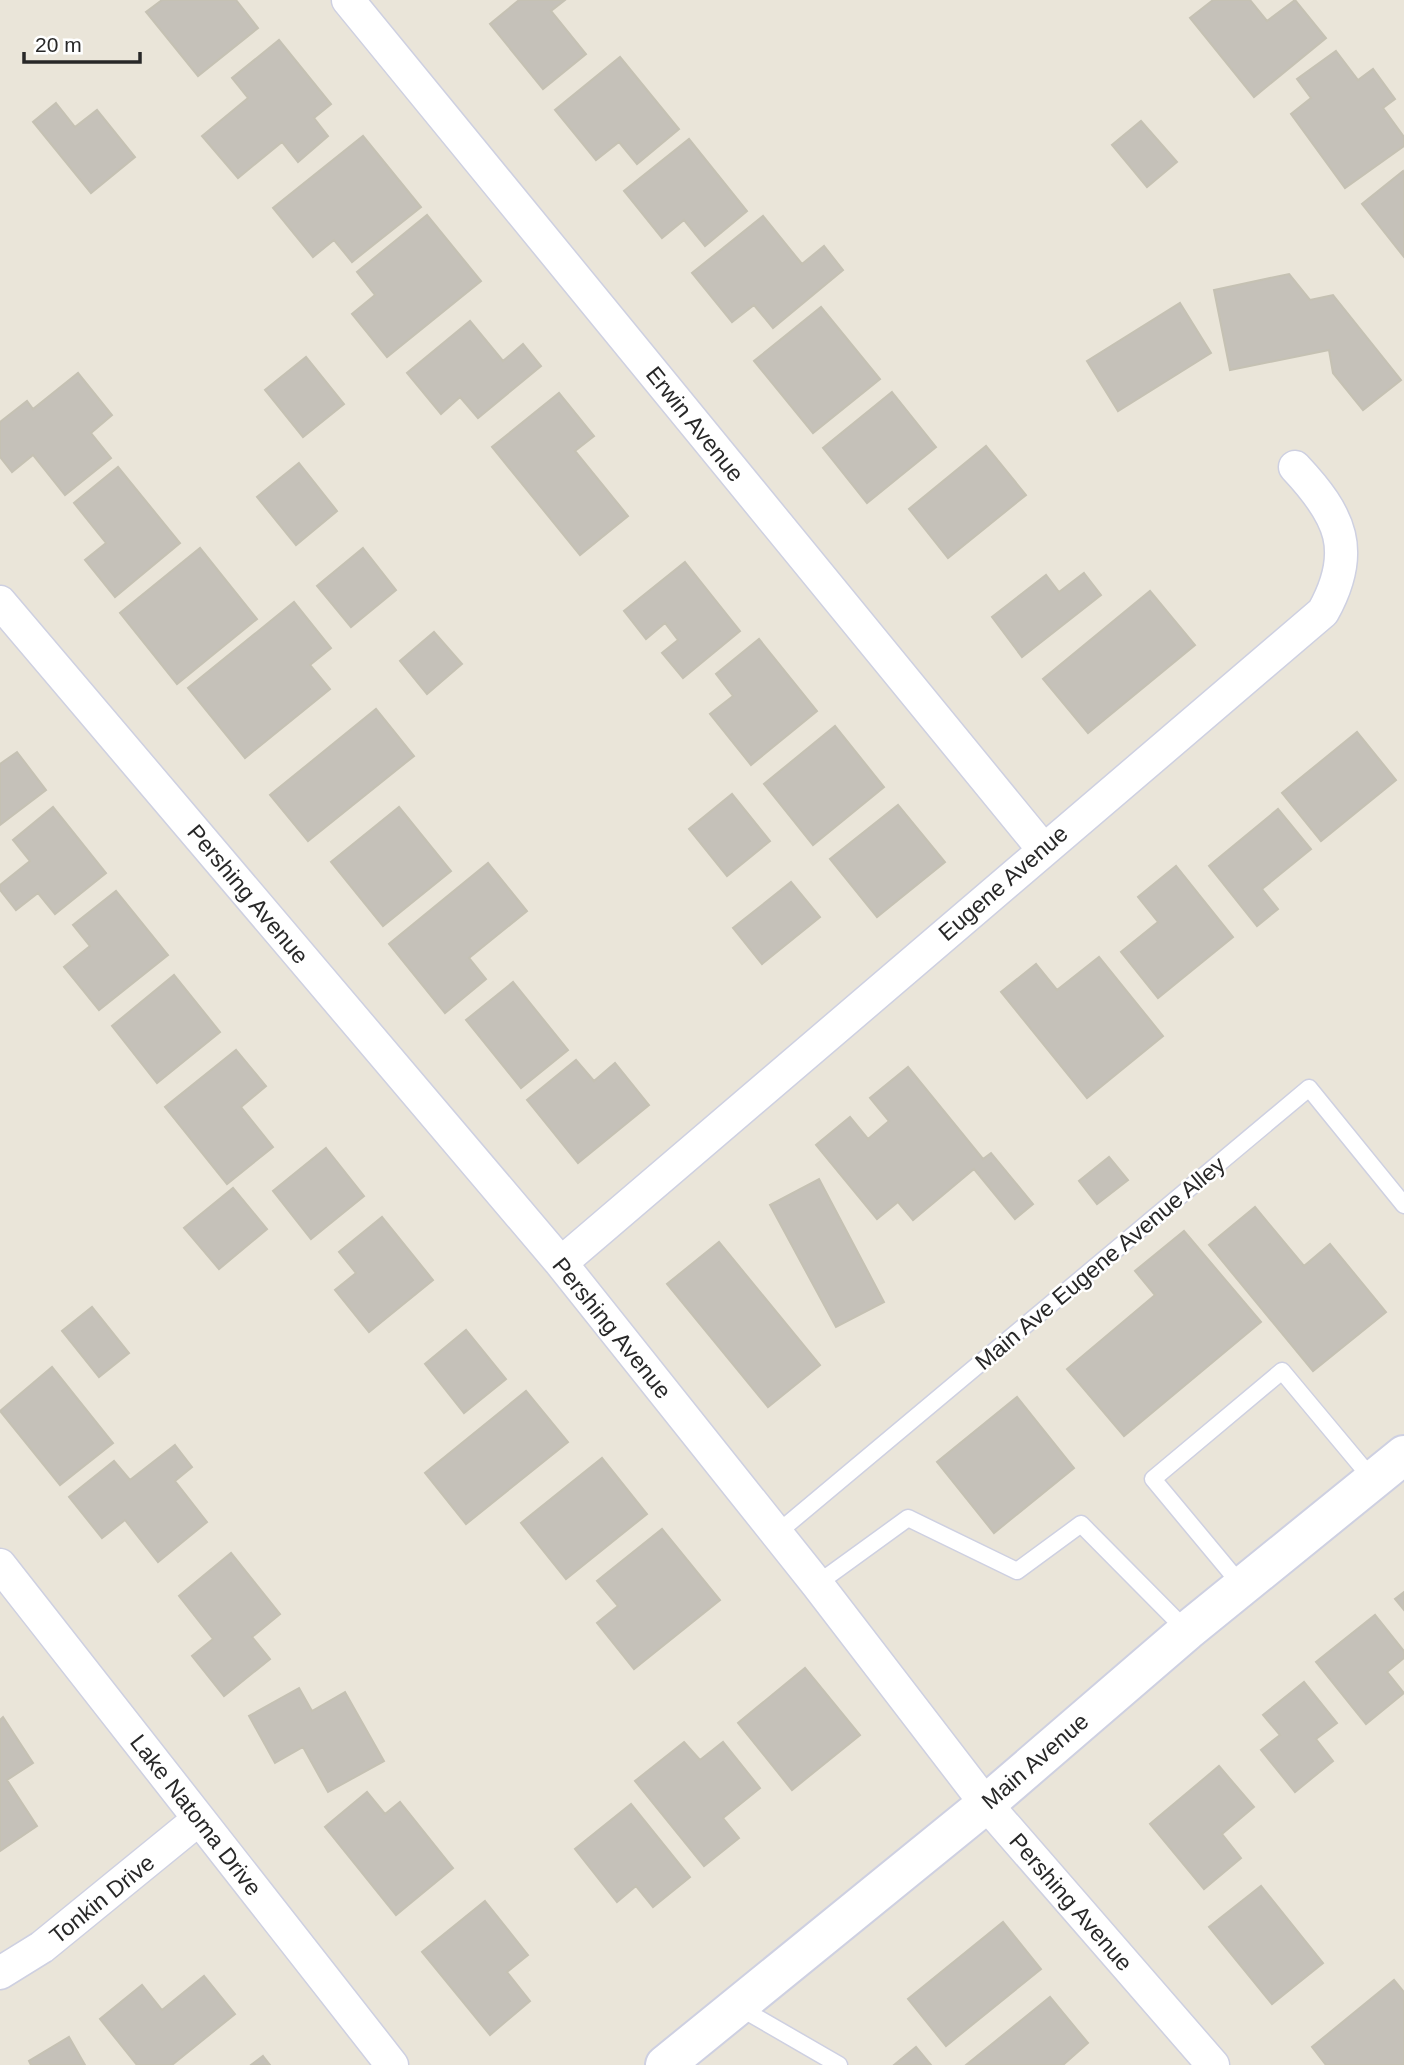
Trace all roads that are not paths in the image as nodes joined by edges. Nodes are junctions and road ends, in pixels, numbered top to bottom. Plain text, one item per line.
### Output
1 (348, 0) edge
2 (1295, 467) dead end
3 (0, 602) edge
4 (1043, 849) junction
5 (1404, 1205) edge
6 (561, 1262) junction
7 (1404, 1455) edge
8 (1373, 1480) junction
9 (776, 1534) junction
10 (0, 1565) edge
11 (817, 1584) junction
12 (1242, 1586) junction
13 (1187, 1631) junction
14 (986, 1804) junction
15 (199, 1819) junction
16 (0, 1973) edge
17 (737, 2006) junction
18 (392, 2065) edge
19 (665, 2065) edge
20 (839, 2065) edge
21 (1213, 2065) edge

1 - 4 street, Erwin Avenue
2 - 4 street, Eugene Avenue
3 - 6 street, Pershing Avenue
4 - 6 street, Eugene Avenue
5 - 9 lane, Main Ave Eugene Avenue Alley
6 - 9 street, Pershing Avenue
7 - 8 street, Main Avenue
8 - 12 street, Main Avenue
8 - 12 lane
9 - 11 street, Pershing Avenue
10 - 15 street, Lake Natoma Drive
11 - 13 lane
11 - 14 street, Pershing Avenue
12 - 13 street, Main Avenue
13 - 14 street, Main Avenue
14 - 17 street, Main Avenue
14 - 21 street, Pershing Avenue
15 - 16 street, Tonkin Drive
15 - 18 street, Lake Natoma Drive
17 - 19 street, Main Avenue
17 - 20 lane

